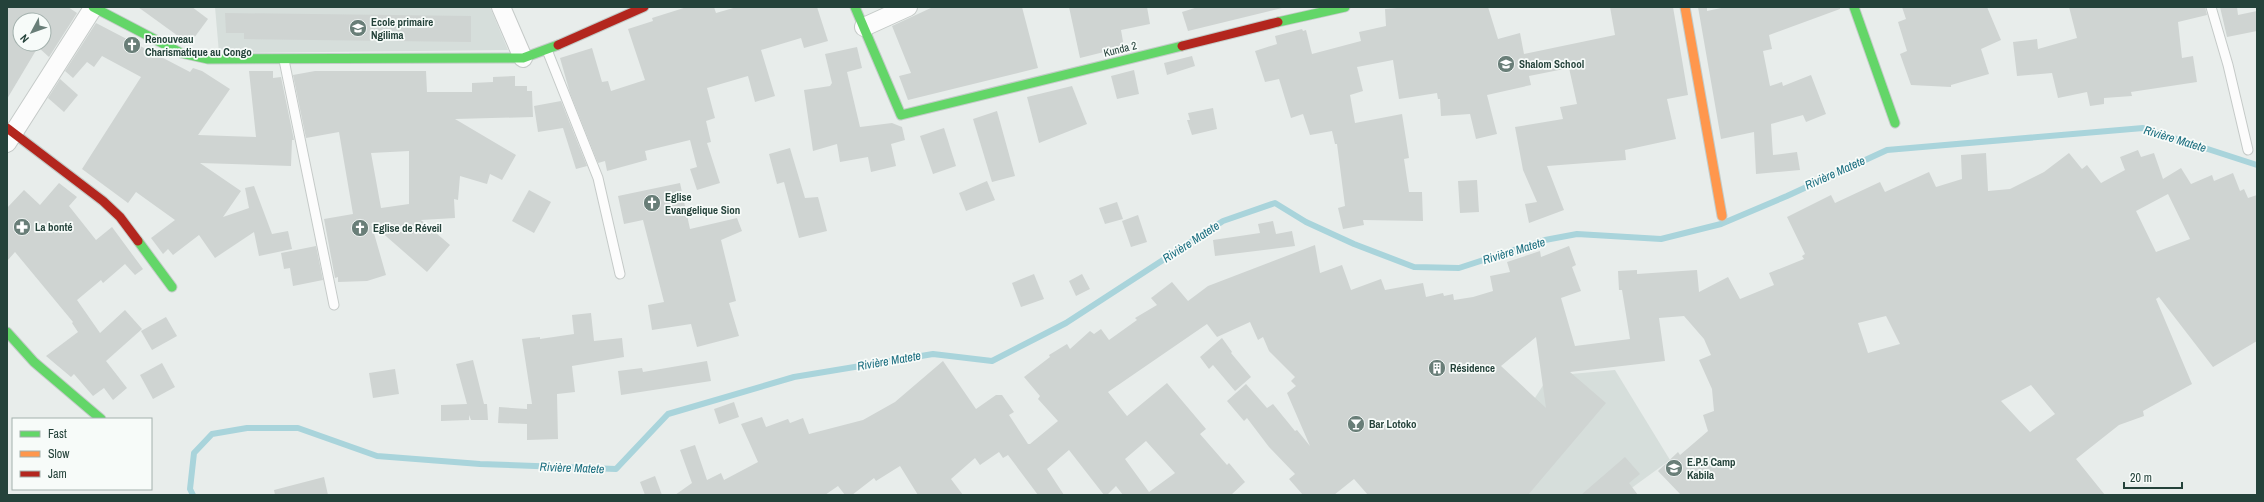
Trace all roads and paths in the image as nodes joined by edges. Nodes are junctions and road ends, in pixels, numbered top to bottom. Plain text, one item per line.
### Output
1 (93, 7) edge
2 (501, 7) edge
3 (644, 7) edge
4 (854, 7) edge
5 (908, 7) edge
6 (1345, 7) edge
7 (1685, 7) edge
8 (1854, 7) edge
9 (2211, 7) edge
10 (864, 27) junction
11 (547, 50) junction
12 (523, 58) junction
13 (284, 60) junction
14 (1895, 123) dead end
15 (9, 134) edge
16 (2248, 150) dead end
17 (1722, 216) dead end
18 (620, 274) dead end
19 (172, 286) dead end
20 (334, 304) dead end
21 (7, 332) edge
22 (100, 418) edge

1 - 13 street
1 - 15 street
2 - 12 street
3 - 11 street
4 - 10 street
5 - 10 street
6 - 10 street, Kunda 2
7 - 17 street
8 - 14 street
9 - 16 lane
11 - 12 street
11 - 18 lane
12 - 13 street
13 - 20 lane
15 - 19 street
21 - 22 street

